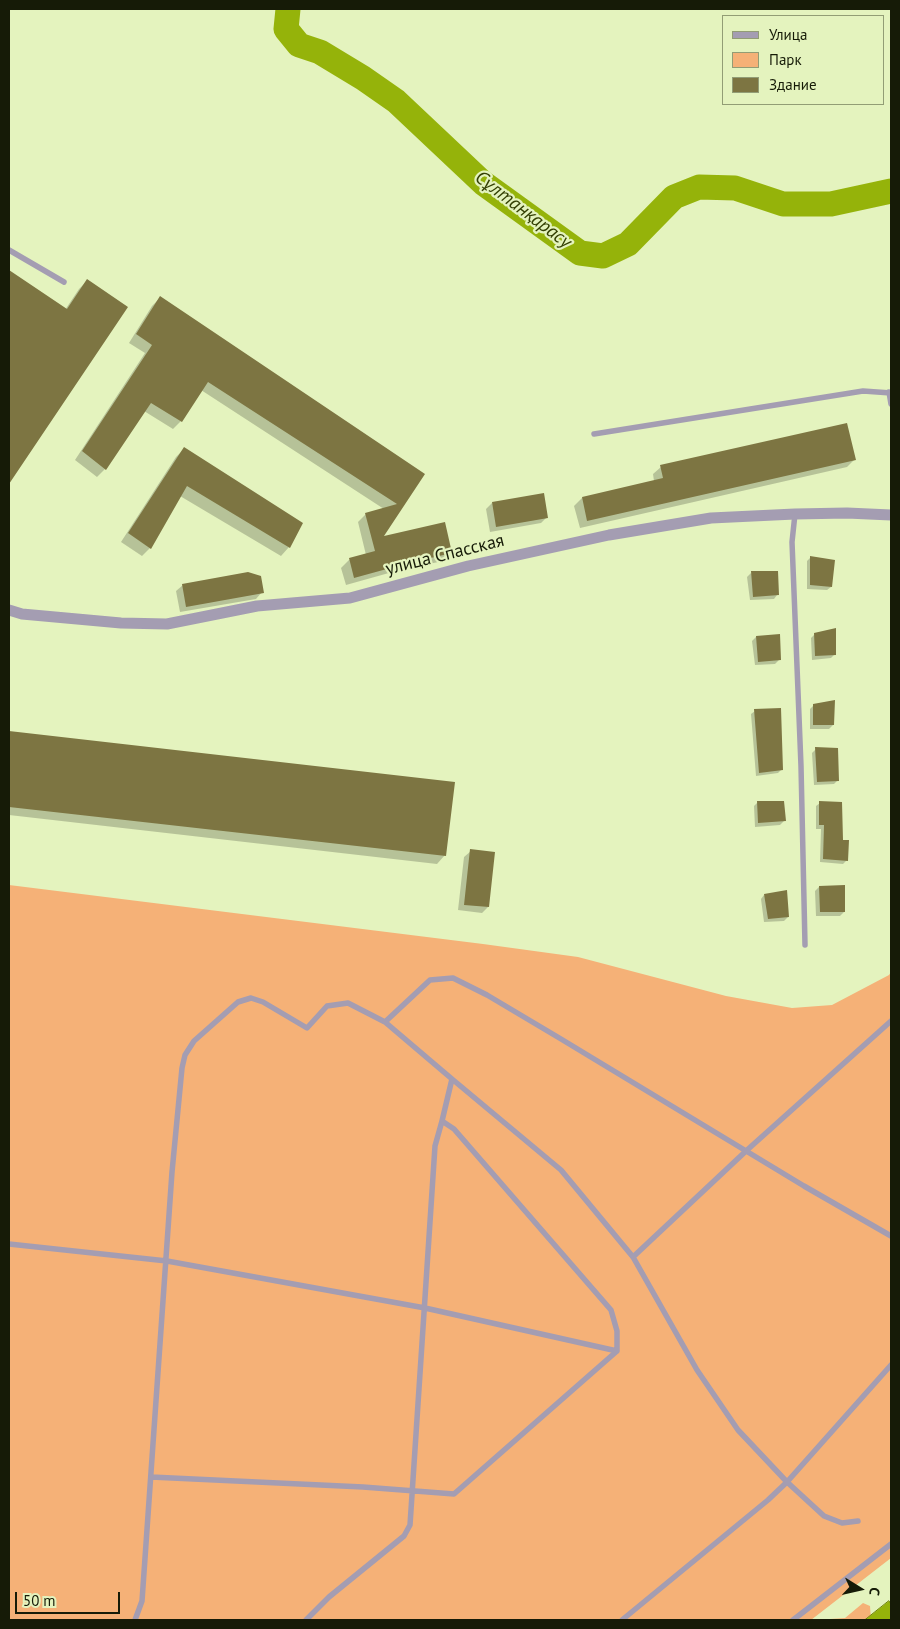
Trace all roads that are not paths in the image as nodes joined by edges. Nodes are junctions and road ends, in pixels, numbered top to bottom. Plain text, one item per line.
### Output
1 (9, 250) edge
2 (64, 282) dead end
3 (890, 392) edge
4 (891, 404) edge
5 (594, 434) dead end
6 (795, 514) junction
7 (891, 515) edge
8 (9, 610) edge
9 (805, 946) dead end
10 (891, 1021) edge
11 (385, 1022) junction
12 (452, 1079) junction
13 (442, 1121) junction
14 (746, 1151) junction
15 (891, 1236) edge
16 (9, 1244) edge
17 (633, 1257) junction
18 (167, 1261) junction
19 (424, 1308) junction
20 (617, 1351) junction
21 (891, 1365) edge
22 (151, 1477) junction
23 (787, 1482) junction
24 (413, 1491) junction
25 (858, 1521) dead end
26 (891, 1544) edge
27 (135, 1620) edge
28 (306, 1620) edge
29 (622, 1620) edge
30 (793, 1620) edge

1 - 2 lane
3 - 4 lane
3 - 5 lane
6 - 7 street, улица Спасская
6 - 8 street, улица Спасская
6 - 9 lane
10 - 14 lane
11 - 12 lane
11 - 14 lane
11 - 18 lane
12 - 13 lane
12 - 17 lane
13 - 19 lane
13 - 20 lane
14 - 15 lane
14 - 17 lane
16 - 18 lane
17 - 23 lane
18 - 19 lane
18 - 22 lane
19 - 20 lane
19 - 24 lane
20 - 24 lane
21 - 23 lane
22 - 24 lane
22 - 27 lane
23 - 25 lane
23 - 29 lane
24 - 28 lane
26 - 30 lane

